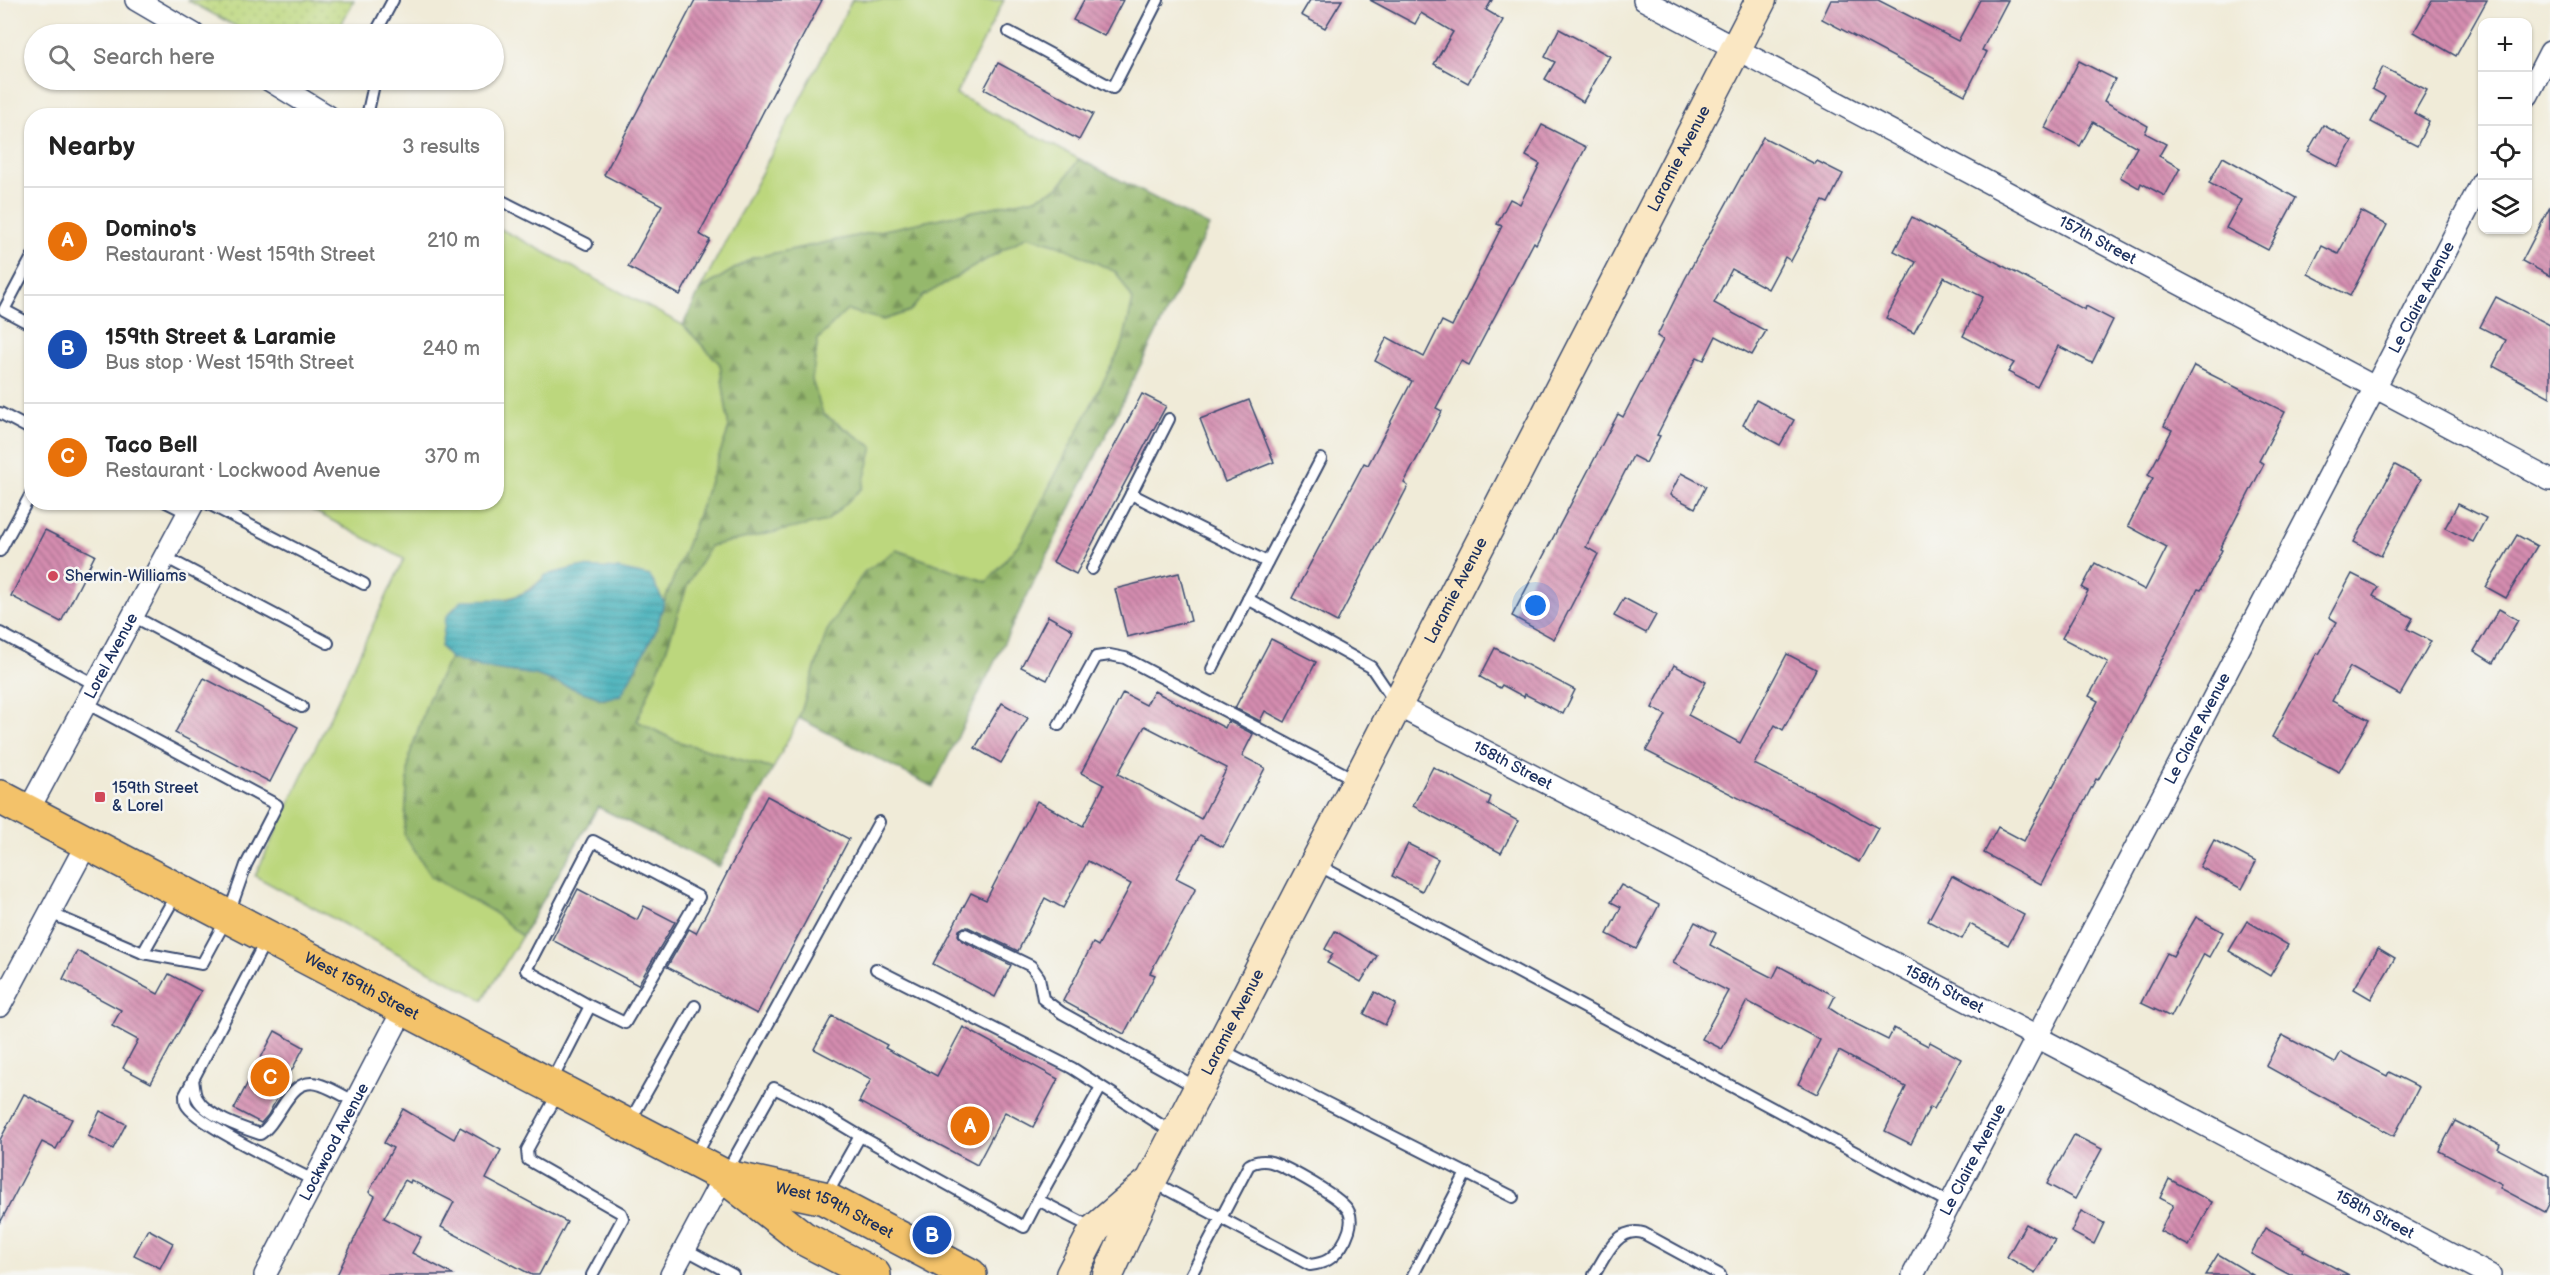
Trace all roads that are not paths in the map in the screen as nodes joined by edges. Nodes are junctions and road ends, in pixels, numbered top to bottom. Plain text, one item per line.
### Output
1 (136, 0) edge
2 (393, 0) edge
3 (1158, 0) edge
4 (1644, 0) edge
5 (1761, 0) edge
6 (177, 24) edge
7 (380, 24) edge
8 (1009, 32) dead end
9 (1736, 50) junction
10 (2550, 52) edge
11 (2532, 87) edge
12 (285, 90) edge
13 (373, 90) edge
14 (315, 108) edge
15 (369, 108) edge
16 (2478, 190) edge
17 (504, 202) edge
18 (587, 244) dead end
19 (24, 272) edge
20 (24, 321) edge
21 (2376, 387) junction
22 (0, 413) edge
23 (1169, 419) dead end
24 (24, 426) edge
25 (1321, 459) dead end
26 (2550, 480) edge
27 (1131, 494) junction
28 (24, 507) edge
29 (194, 510) edge
30 (205, 510) edge
31 (0, 551) edge
32 (165, 558) junction
33 (1268, 562) junction
34 (1092, 569) dead end
35 (364, 584) dead end
36 (1248, 599) junction
37 (133, 616) junction
38 (0, 633) edge
39 (328, 643) dead end
40 (1212, 669) dead end
41 (91, 694) junction
42 (1398, 706) junction
43 (302, 707) dead end
44 (1059, 725) dead end
45 (1359, 782) junction
46 (14, 804) edge
47 (879, 822) dead end
48 (87, 843) junction
49 (1316, 864) junction
50 (178, 891) junction
51 (50, 913) junction
52 (228, 916) junction
53 (965, 934) dead end
54 (268, 937) junction
55 (143, 953) junction
56 (876, 969) dead end
57 (0, 1006) edge
58 (590, 1006) junction
59 (695, 1006) dead end
60 (404, 1008) junction
61 (2037, 1037) junction
62 (1220, 1048) junction
63 (193, 1079) junction
64 (1101, 1086) junction
65 (554, 1087) junction
66 (1199, 1089) junction
67 (355, 1102) junction
68 (628, 1126) junction
69 (1175, 1134) junction
70 (860, 1136) junction
71 (694, 1160) junction
72 (1466, 1173) junction
73 (724, 1176) junction
74 (315, 1181) junction
75 (1150, 1181) junction
76 (1513, 1197) dead end
77 (824, 1198) junction
78 (1038, 1200) junction
79 (1950, 1203) junction
80 (1221, 1218) junction
81 (1095, 1229) junction
82 (685, 1249) junction
83 (1414, 1274) edge
84 (265, 1275) edge
85 (592, 1275) edge
86 (671, 1275) edge
87 (733, 1275) edge
88 (874, 1275) edge
89 (970, 1275) edge
90 (1071, 1275) edge
91 (1108, 1275) edge
92 (1191, 1275) edge
93 (1594, 1275) edge
94 (1720, 1275) edge
95 (1913, 1275) edge
96 (2490, 1275) edge

1 - 6 street
2 - 7 lane
3 - 8 lane
4 - 9 street, 157th Street
5 - 9 street, Laramie Avenue
9 - 21 street, 157th Street
9 - 42 street, Laramie Avenue
10 - 11 street
12 - 14 street
13 - 15 lane
16 - 21 street, Le Claire Avenue
17 - 18 lane
19 - 20 lane
21 - 26 street, 157th Street
21 - 61 street, Le Claire Avenue
22 - 24 lane
23 - 27 lane
25 - 33 lane
27 - 33 lane
27 - 34 lane
28 - 31 lane
29 - 32 street, Lorel Avenue
30 - 35 lane
32 - 37 street, Lorel Avenue
32 - 39 lane
33 - 36 lane
36 - 40 lane
36 - 42 lane
37 - 41 street, Lorel Avenue
37 - 43 lane
38 - 41 lane
41 - 46 street, Lorel Avenue
41 - 52 lane
42 - 45 street, Laramie Avenue
42 - 61 street, 158th Street
44 - 45 lane
45 - 49 street, Laramie Avenue
46 - 48 main road, West 159th Street
47 - 71 lane
48 - 50 main road, West 159th Street
48 - 51 street
49 - 62 street, Laramie Avenue
49 - 79 lane
50 - 52 main road, West 159th Street
50 - 55 lane
51 - 55 lane
51 - 57 street
52 - 54 main road, West 159th Street
52 - 55 lane
53 - 66 lane
54 - 60 main road, West 159th Street
54 - 63 lane
56 - 64 lane
58 - 58 lane
58 - 65 lane
59 - 68 lane
60 - 65 main road, West 159th Street
60 - 67 street, Lockwood Avenue
61 - 79 street, Le Claire Avenue
61 - 96 street, 158th Street
62 - 66 street, Laramie Avenue
62 - 72 lane
63 - 67 lane
63 - 74 lane
64 - 69 lane
64 - 78 lane
65 - 68 main road, West 159th Street
65 - 85 lane
66 - 69 street, Laramie Avenue
67 - 74 street, Lockwood Avenue
68 - 71 main road, West 159th Street
69 - 75 street, Laramie Avenue
70 - 73 lane
70 - 77 lane
70 - 78 lane
71 - 73 main road, West 159th Street
72 - 76 lane
72 - 83 lane
73 - 77 main road, West 159th Street
73 - 82 street
73 - 88 main road, West 159th Street
74 - 84 street, Lockwood Avenue
75 - 80 lane
75 - 81 street, Laramie Avenue
75 - 91 street, Laramie Avenue
77 - 89 main road, West 159th Street
78 - 81 lane
79 - 95 street, Le Claire Avenue
80 - 80 lane
80 - 92 lane
81 - 90 street, Laramie Avenue
82 - 86 street
82 - 87 lane
93 - 94 lane

